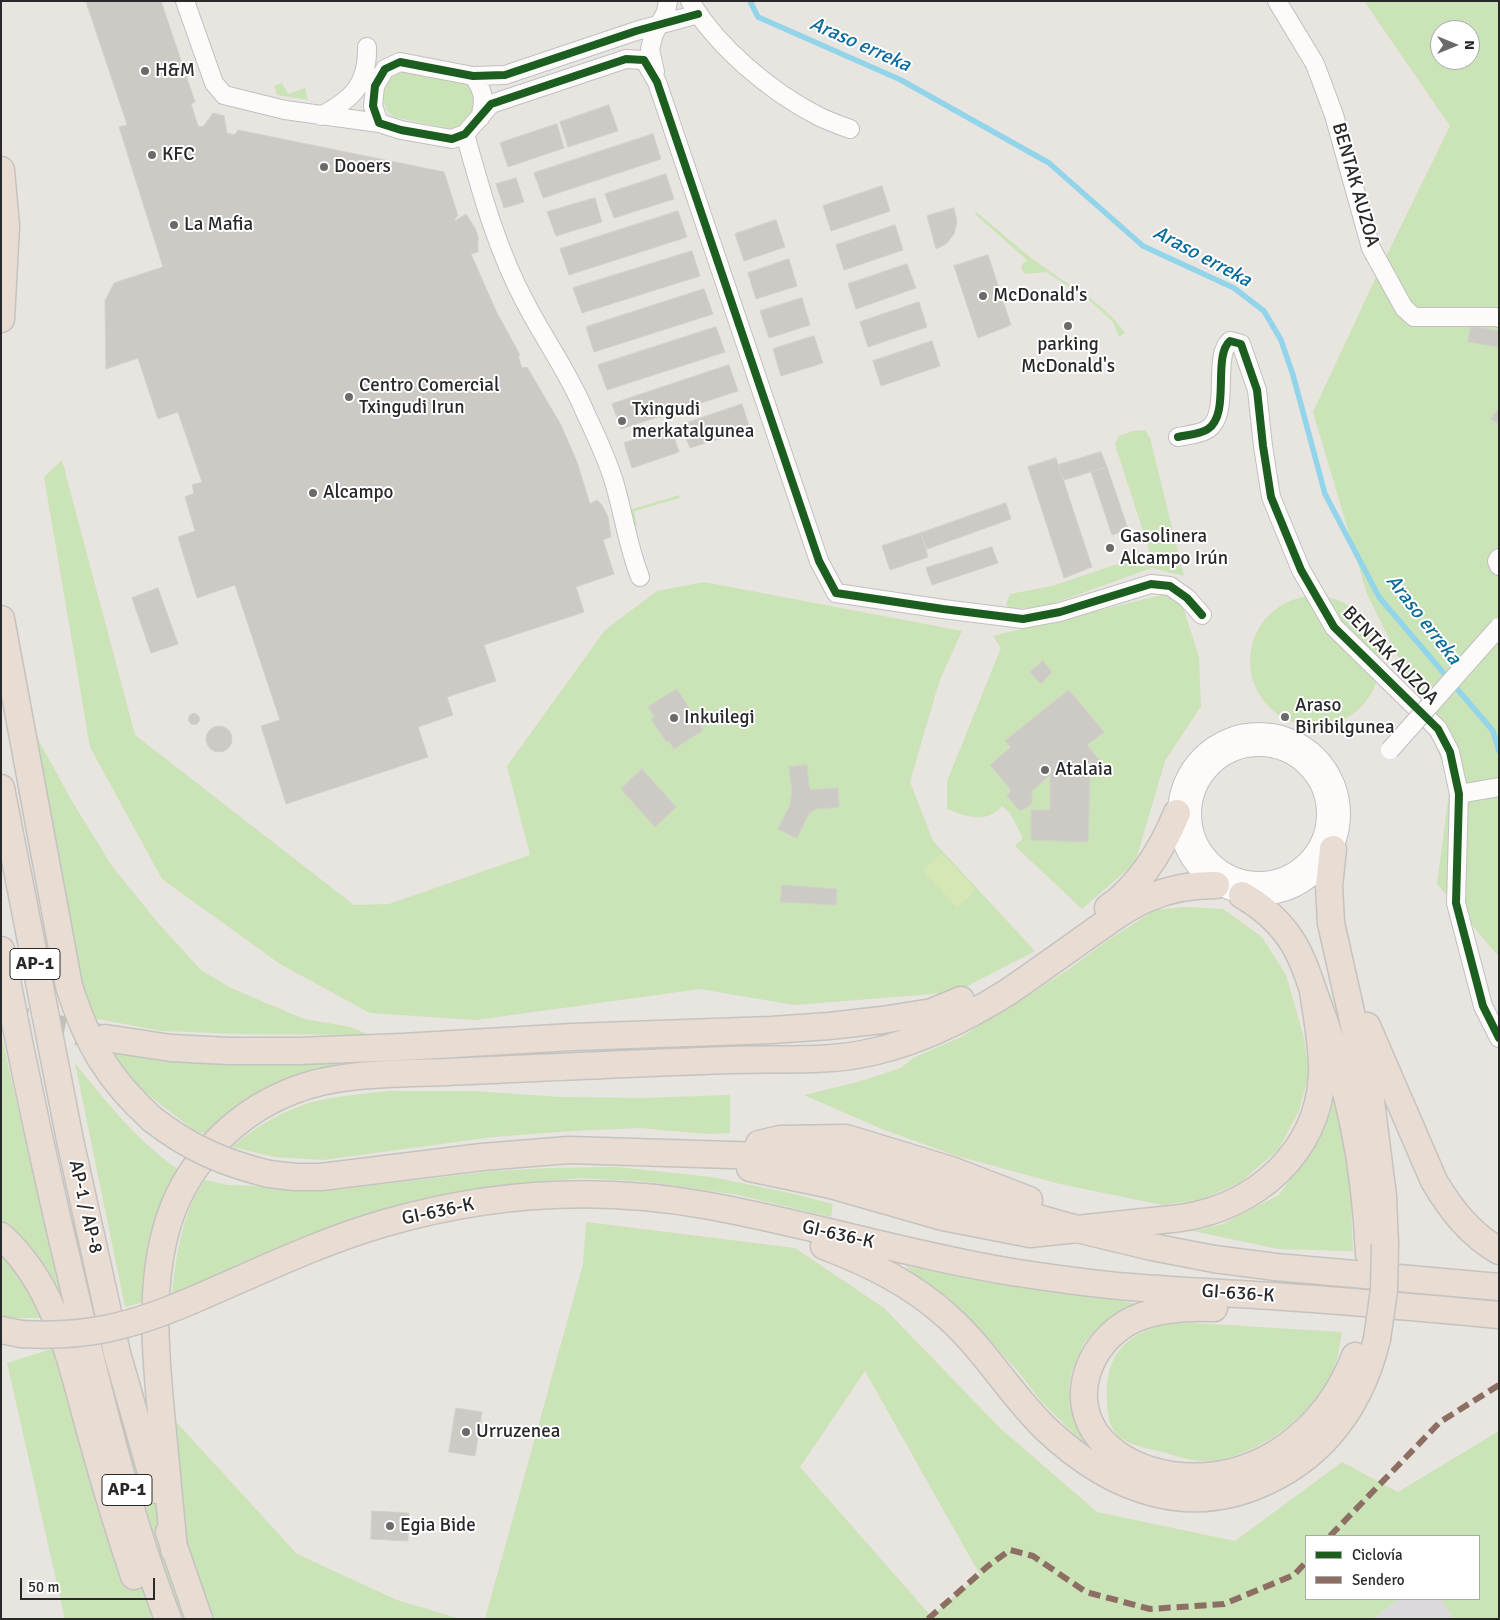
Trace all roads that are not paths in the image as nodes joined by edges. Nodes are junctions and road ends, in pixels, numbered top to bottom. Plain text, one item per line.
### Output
1 (184, 1) edge
2 (668, 1) edge
3 (1277, 1) edge
4 (694, 8) edge
5 (661, 24) junction
6 (367, 47) dead end
7 (473, 76) junction
8 (657, 82) junction
9 (321, 116) junction
10 (480, 118) junction
11 (379, 123) junction
12 (850, 129) dead end
13 (465, 134) junction
14 (1, 170) edge
15 (1499, 318) edge
16 (1, 319) edge
17 (1178, 437) dead end
18 (1499, 558) edge
19 (1499, 566) edge
20 (640, 577) dead end
21 (1202, 615) dead end
22 (1, 618) edge
23 (1499, 628) edge
24 (1390, 750) dead end
25 (1209, 768) joint
26 (1499, 787) edge
27 (1, 788) edge
28 (1459, 794) junction
29 (1177, 812) junction
30 (1333, 849) junction
31 (1216, 885) junction
32 (1242, 895) junction
33 (1, 950) edge
34 (1340, 960) junction
35 (1313, 991) junction
36 (105, 1038) tunnel mouth
37 (1499, 1038) edge
38 (714, 1156) junction
39 (450, 1207) junction
40 (1077, 1229) junction
41 (1, 1236) edge
42 (1377, 1249) junction
43 (1499, 1251) edge
44 (1499, 1287) edge
45 (1499, 1315) edge
46 (1499, 1325) edge
47 (11, 1332) edge
48 (1369, 1338) junction
49 (174, 1550) junction
50 (151, 1619) edge
51 (168, 1619) edge
52 (199, 1619) edge

1 - 9 street
2 - 5 street
3 - 15 street, BENTAK AUZOA
4 - 5 street
4 - 12 street
5 - 7 street
5 - 8 street
6 - 9 street
7 - 10 street
7 - 11 street
8 - 10 street
8 - 21 street
9 - 11 street
10 - 13 street
11 - 13 street
13 - 20 street
14 - 16 highway
17 - 28 street, BENTAK AUZOA
18 - 19 street
22 - 38 highway, GI-636-K, bridge
23 - 24 street, bridge
25 - 25 street
26 - 28 street
27 - 49 highway, AP-1 / AP-8 / AP-1
28 - 37 street, BENTAK AUZOA
29 - 30 street
29 - 31 street
29 - 36 highway
30 - 32 street
30 - 34 highway
31 - 32 street
31 - 49 highway
32 - 35 highway
33 - 51 highway, AP-1 / AP-8 / AP-1
34 - 42 highway
34 - 43 highway
35 - 40 highway
35 - 42 highway
38 - 40 highway, GI-636-K
38 - 40 highway, GI-636-K
39 - 45 highway, GI-636-K
39 - 47 highway, GI-636-K, bridge
39 - 48 highway
40 - 44 highway, GI-636-K
41 - 50 highway
42 - 48 highway, bridge
46 - 48 highway
49 - 52 highway, AP-1 / AP-8 / AP-1

